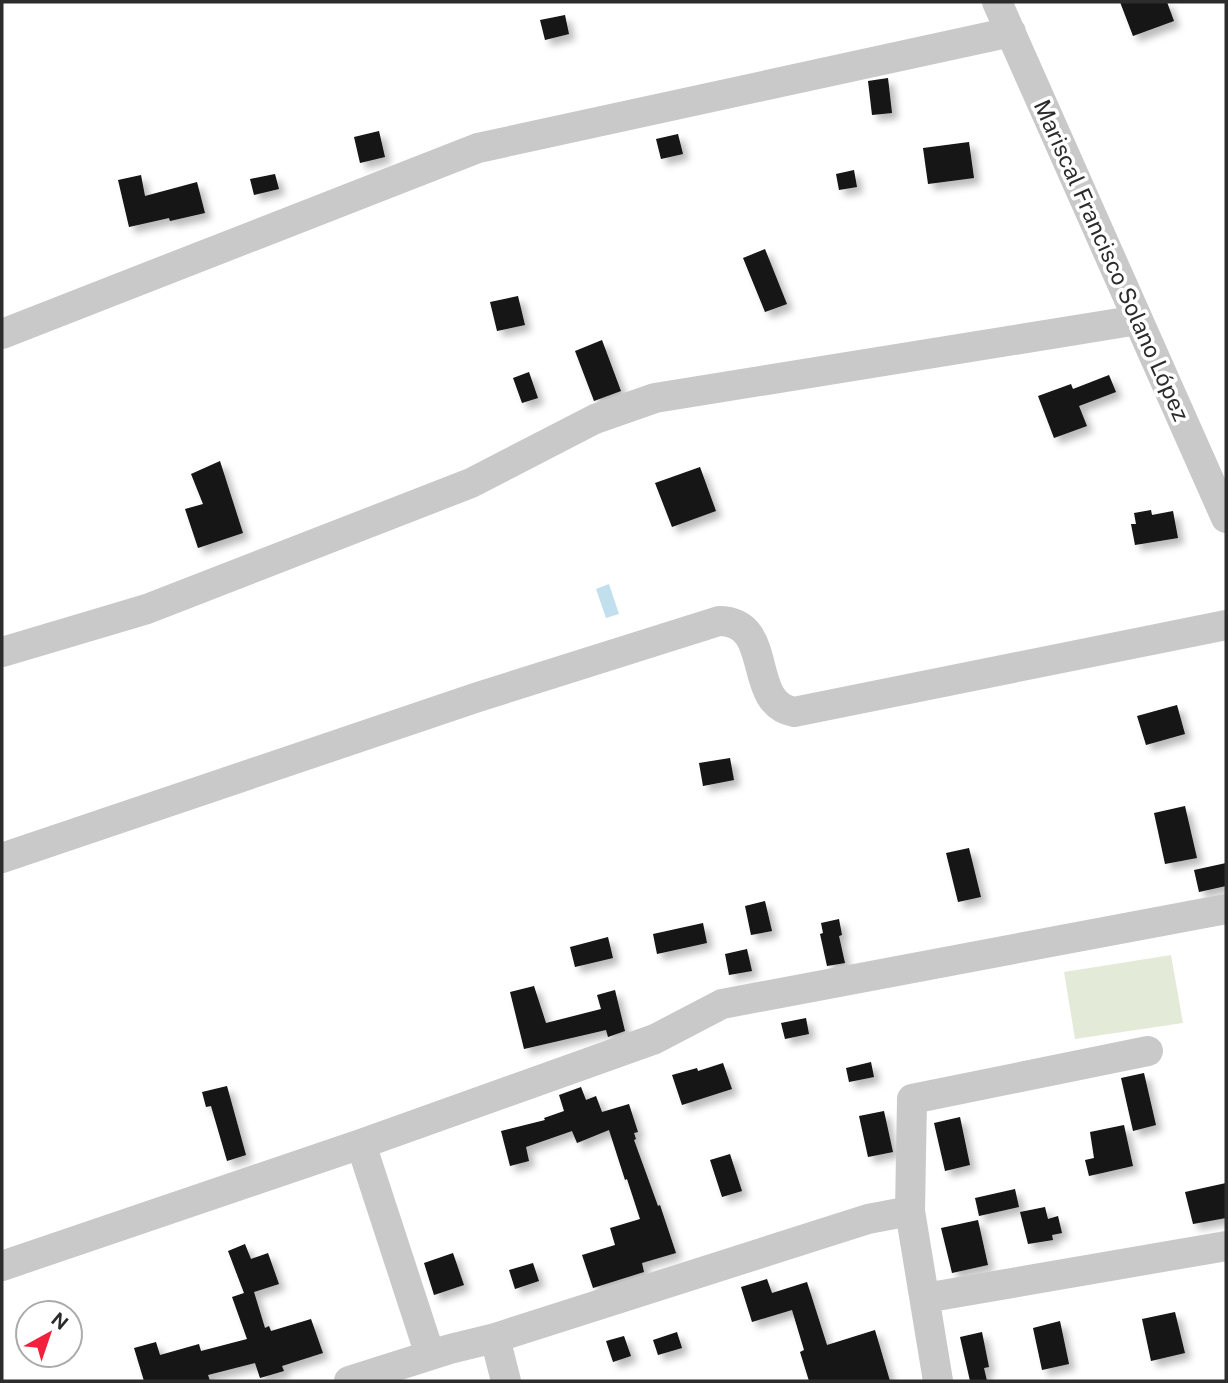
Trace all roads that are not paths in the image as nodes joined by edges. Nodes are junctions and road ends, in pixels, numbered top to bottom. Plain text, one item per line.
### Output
1 (997, 2) edge
2 (1011, 32) junction
3 (1138, 320) junction
4 (2, 334) edge
5 (1226, 518) edge
6 (1226, 625) edge
7 (2, 652) edge
8 (2, 858) edge
9 (1226, 909) edge
10 (1148, 1051) dead end
11 (361, 1144) junction
12 (910, 1212) junction
13 (1226, 1246) edge
14 (2, 1266) edge
15 (925, 1298) junction
16 (495, 1338) junction
17 (430, 1356) junction
18 (349, 1381) edge
19 (506, 1381) edge
20 (938, 1381) edge

1 - 2 street, Mariscal Francisco Solano López
2 - 3 street, Mariscal Francisco Solano López
2 - 4 street
3 - 5 street, Mariscal Francisco Solano López
3 - 7 street
6 - 8 street
9 - 11 street
10 - 12 street
11 - 14 street
11 - 17 street
12 - 15 street
12 - 16 street
13 - 15 street
15 - 20 street
16 - 17 street
16 - 19 street
17 - 18 street

